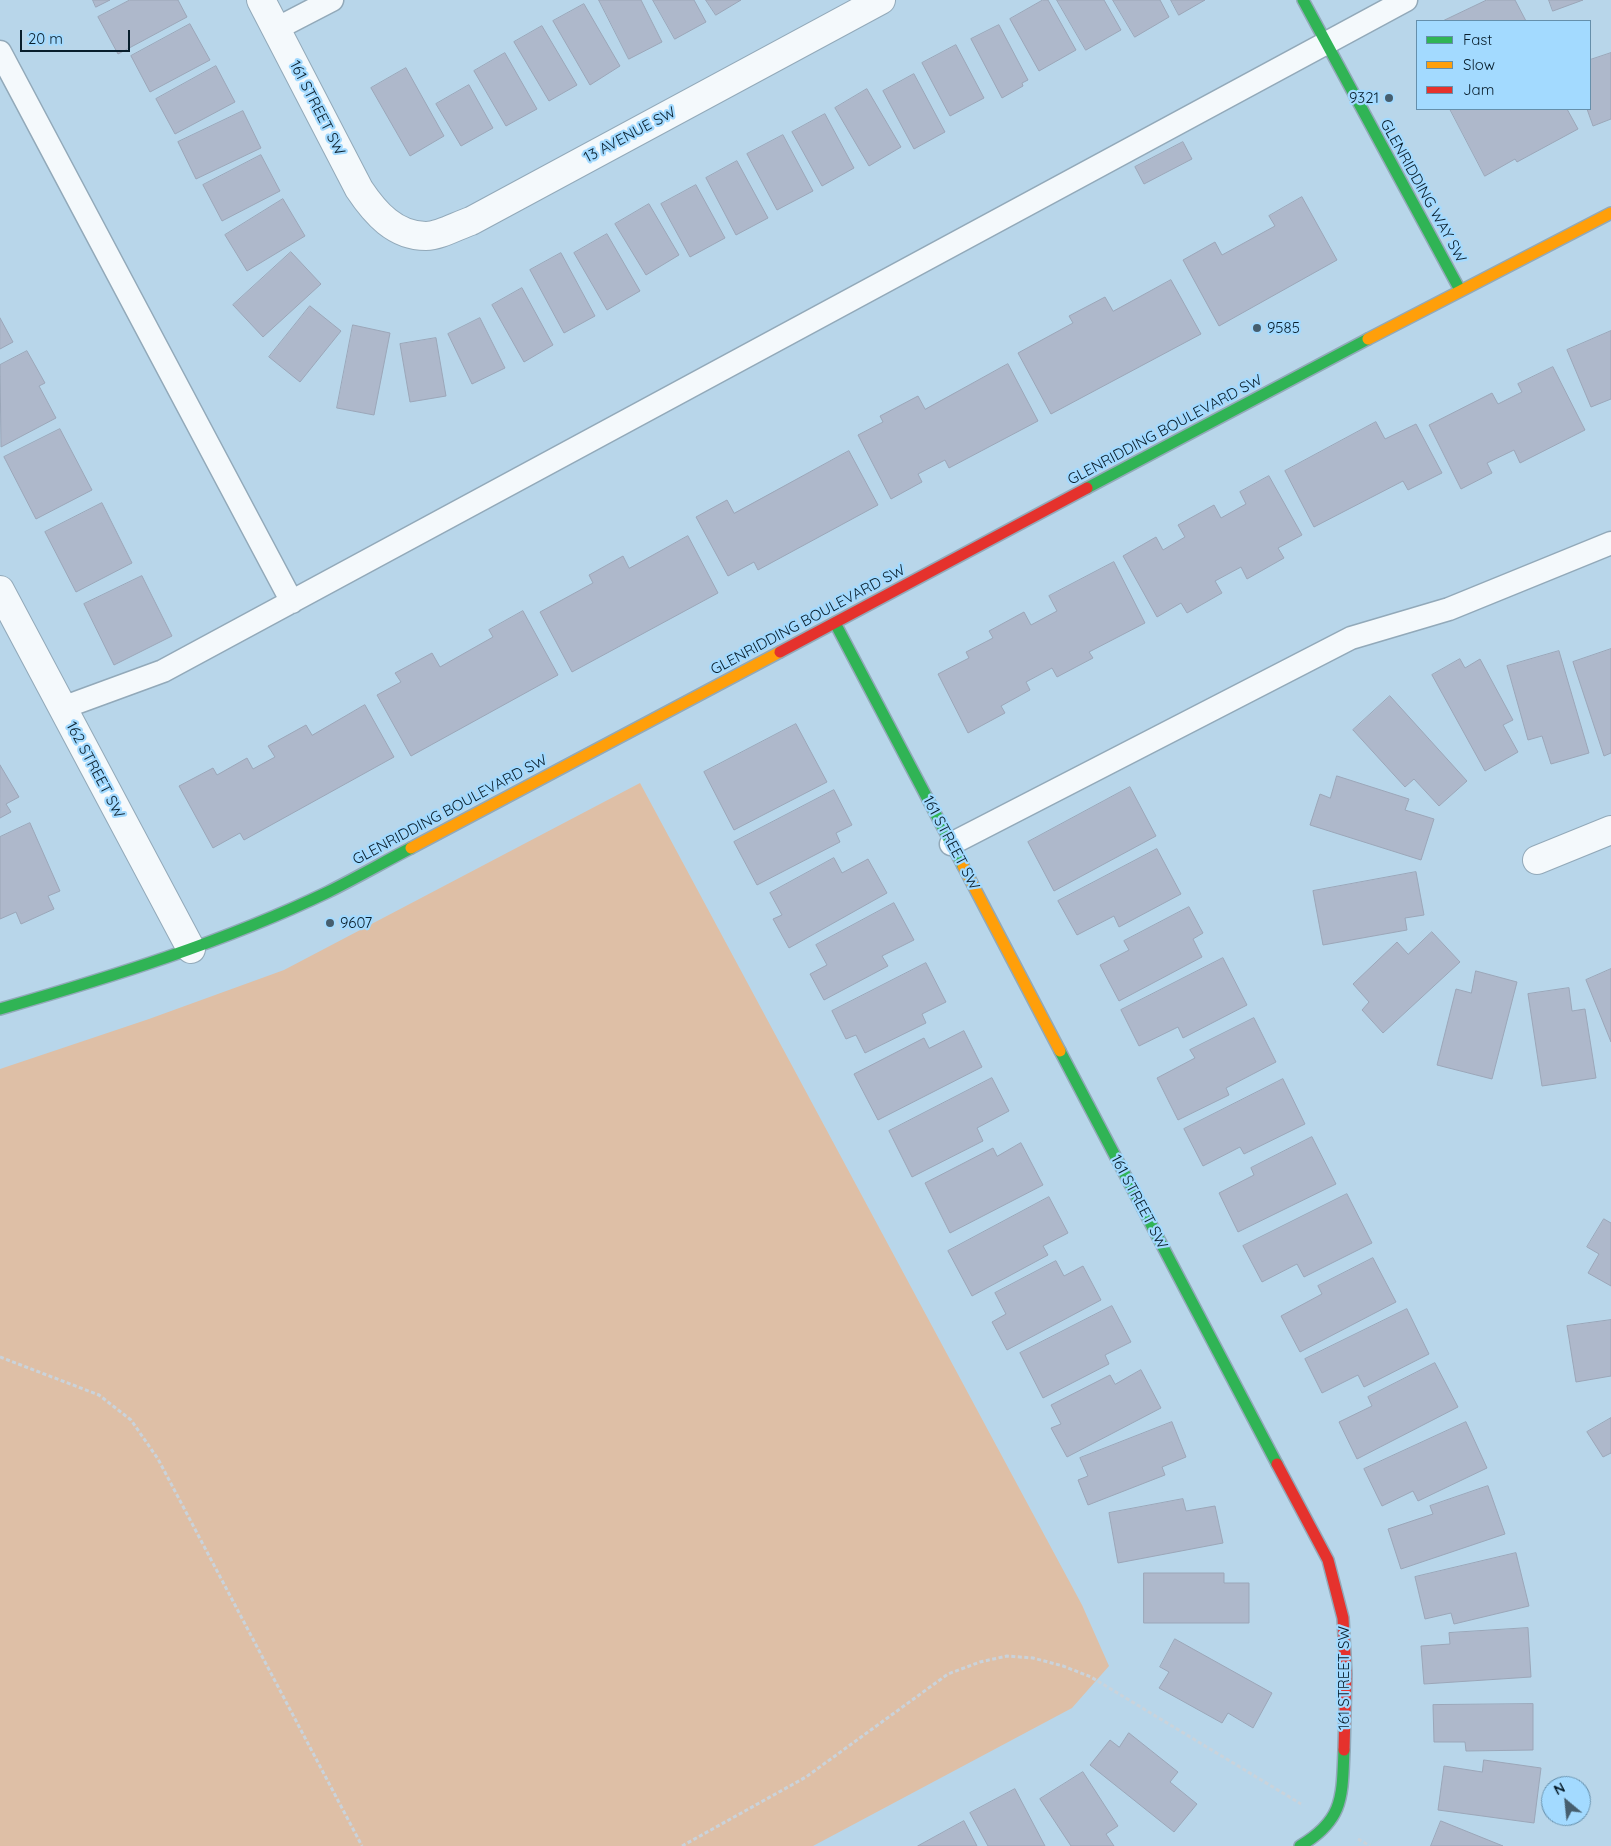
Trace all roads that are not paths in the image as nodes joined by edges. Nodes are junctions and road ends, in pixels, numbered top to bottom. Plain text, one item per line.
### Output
1 (261, 0) edge
2 (332, 0) edge
3 (881, 0) edge
4 (1303, 0) edge
5 (1406, 0) edge
6 (276, 29) junction
7 (1326, 42) junction
8 (0, 52) edge
9 (1611, 213) edge
10 (376, 214) joint
11 (1460, 290) junction
12 (1611, 543) edge
13 (0, 590) edge
14 (292, 602) junction
15 (835, 623) junction
16 (62, 708) junction
17 (1611, 830) edge
18 (951, 844) junction
19 (1538, 860) dead end
20 (191, 948) junction
21 (0, 1009) edge
22 (1300, 1846) edge

1 - 6 street, 161 STREET SW
2 - 6 lane
3 - 10 street, 13 AVENUE SW
4 - 7 street, GLENRIDDING WAY SW
5 - 7 lane
6 - 10 street, 161 STREET SW
7 - 11 street, GLENRIDDING WAY SW
7 - 14 lane
8 - 14 lane
9 - 11 street, GLENRIDDING BOULEVARD SW
11 - 15 street, GLENRIDDING BOULEVARD SW
12 - 18 lane
13 - 16 street, 162 STREET SW
14 - 16 lane
15 - 18 street, 161 STREET SW
15 - 20 street, GLENRIDDING BOULEVARD SW
16 - 20 street, 162 STREET SW
17 - 19 street
18 - 22 street, 161 STREET SW
20 - 21 street, GLENRIDDING BOULEVARD SW

